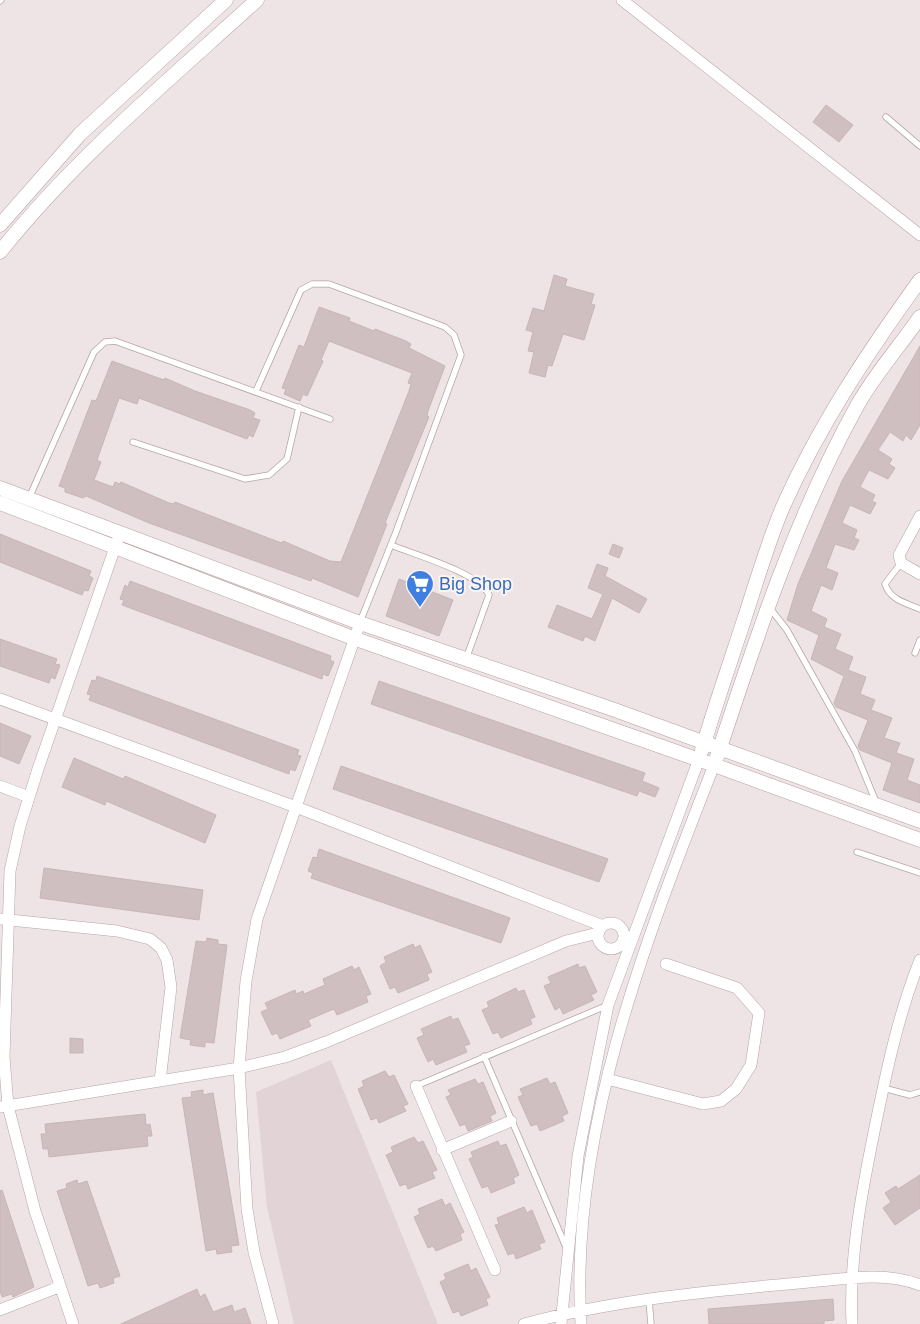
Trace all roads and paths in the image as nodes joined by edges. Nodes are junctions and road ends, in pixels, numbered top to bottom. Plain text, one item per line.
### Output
1 (226, 0) edge
2 (257, 0) edge
3 (622, 0) edge
4 (886, 117) dead end
5 (920, 146) edge
6 (0, 225) edge
7 (920, 235) edge
8 (0, 252) edge
9 (920, 280) edge
10 (920, 317) edge
11 (256, 391) junction
12 (299, 408) junction
13 (330, 419) dead end
14 (133, 442) dead end
15 (0, 488) edge
16 (28, 500) junction
17 (0, 503) edge
18 (920, 516) edge
19 (120, 533) junction
20 (391, 545) junction
21 (114, 548) junction
22 (901, 563) junction
23 (920, 574) edge
24 (769, 607) junction
25 (920, 609) edge
26 (360, 623) junction
27 (353, 638) junction
28 (920, 640) edge
29 (915, 653) dead end
30 (466, 659) junction
31 (0, 699) edge
32 (56, 720) junction
33 (704, 742) junction
34 (720, 748) junction
35 (699, 760) junction
36 (714, 764) junction
37 (0, 786) edge
38 (29, 797) junction
39 (877, 805) junction
40 (296, 807) junction
41 (920, 821) edge
42 (920, 840) edge
43 (857, 852) dead end
44 (920, 873) edge
45 (4, 920) edge
46 (600, 930) junction
47 (627, 942) junction
48 (645, 949) junction
49 (920, 960) edge
50 (666, 964) dead end
51 (608, 1004) junction
52 (484, 1056) junction
53 (239, 1068) junction
54 (607, 1079) junction
55 (160, 1080) junction
56 (416, 1086) joint
57 (883, 1088) junction
58 (920, 1092) edge
59 (4, 1107) edge
60 (511, 1121) junction
61 (442, 1150) junction
62 (567, 1250) junction
63 (495, 1270) dead end
64 (850, 1279) junction
65 (920, 1285) edge
66 (59, 1287) junction
67 (649, 1300) junction
68 (0, 1310) edge
69 (580, 1310) junction
70 (561, 1319) edge
71 (73, 1324) edge
72 (273, 1324) edge
73 (524, 1324) edge
74 (581, 1324) edge
75 (651, 1324) edge
76 (852, 1324) edge

1 - 6 main road
2 - 8 main road
3 - 7 street
4 - 5 lane
9 - 33 main road
10 - 24 main road
11 - 12 lane
11 - 16 lane
11 - 20 lane
12 - 13 lane
12 - 14 lane
15 - 16 main road
16 - 19 main road
17 - 21 main road
18 - 22 street
19 - 21 street
19 - 26 main road
20 - 26 lane
20 - 30 lane
21 - 27 main road
21 - 32 street
22 - 23 street
22 - 25 lane
24 - 34 main road
24 - 39 lane
26 - 27 street
26 - 30 main road
27 - 35 main road
27 - 40 street
28 - 29 lane
30 - 33 main road
31 - 32 street
32 - 38 street
32 - 40 street
33 - 34 main road
33 - 35 main road
34 - 36 main road
34 - 39 main road
35 - 36 main road
35 - 47 street
36 - 42 main road
36 - 48 street
37 - 38 street
38 - 45 street
39 - 41 main road
40 - 46 street
40 - 53 street
43 - 44 lane
45 - 55 street
45 - 59 street
46 - 47 street
46 - 47 street
46 - 53 street
47 - 48 street
47 - 51 street
48 - 54 street
49 - 57 street
50 - 54 street
51 - 52 lane
51 - 62 street
52 - 56 lane
52 - 60 lane
53 - 55 street
53 - 72 street
54 - 69 street
55 - 59 street
56 - 61 street
57 - 58 lane
57 - 64 street
59 - 66 street
60 - 61 street
60 - 62 lane
61 - 63 street
62 - 70 street
64 - 65 street
64 - 67 street
64 - 76 street
66 - 68 street
66 - 71 street
67 - 69 street
67 - 75 lane
69 - 70 street
69 - 74 street
70 - 73 street

